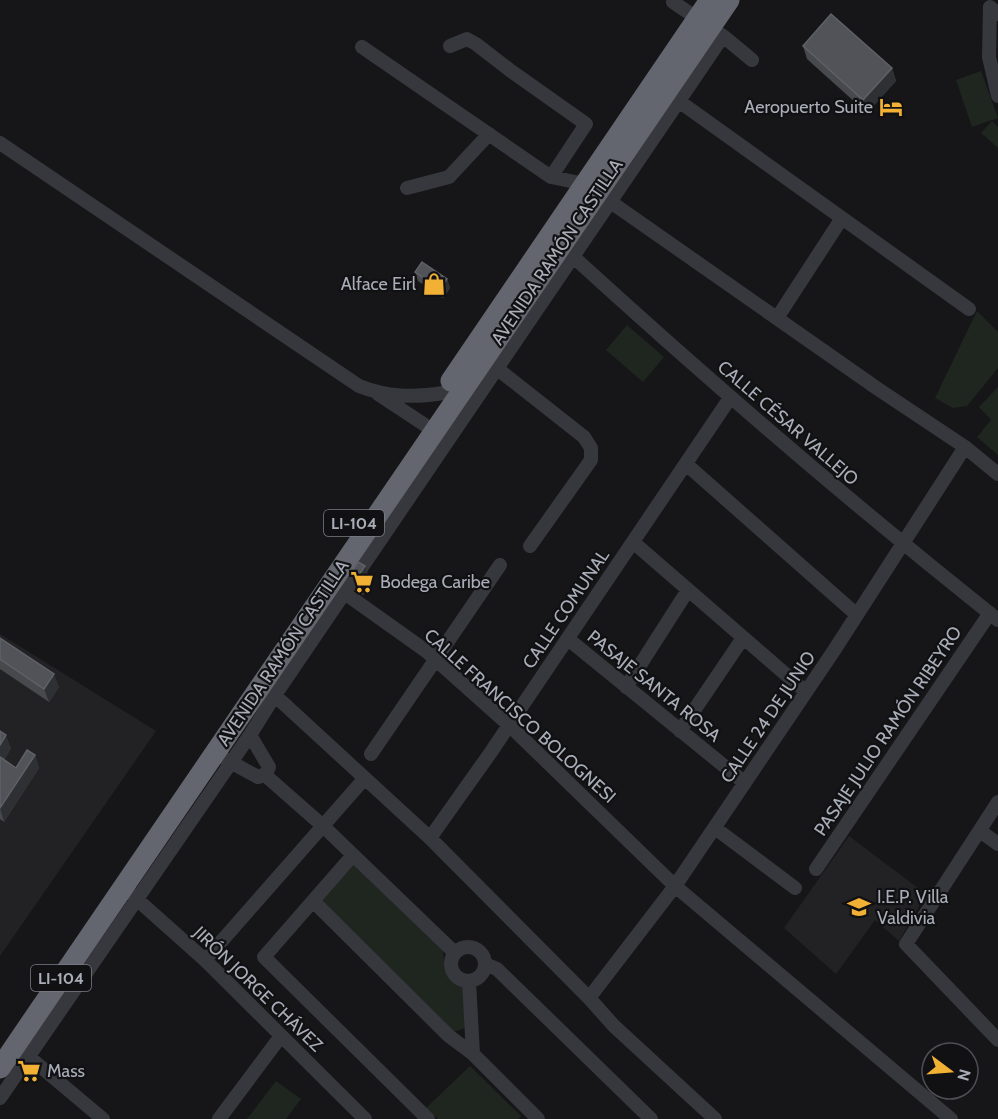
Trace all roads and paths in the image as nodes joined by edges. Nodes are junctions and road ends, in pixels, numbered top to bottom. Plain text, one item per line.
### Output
1 (674, 0) edge
2 (710, 0) edge
3 (729, 0) edge
4 (992, 5) edge
5 (710, 28) junction
6 (450, 45) dead end
7 (362, 47) dead end
8 (752, 60) dead end
9 (672, 96) junction
10 (998, 96) edge
11 (489, 134) junction
12 (0, 143) edge
13 (551, 177) junction
14 (407, 188) dead end
15 (597, 193) junction
16 (843, 218) junction
17 (567, 251) junction
18 (969, 309) dead end
19 (777, 318) junction
20 (491, 363) junction
21 (376, 393) junction
22 (443, 393) junction
23 (730, 399) junction
24 (428, 427) junction
25 (965, 447) junction
26 (686, 464) junction
27 (998, 474) edge
28 (407, 486) junction
29 (633, 542) junction
30 (903, 544) junction
31 (530, 546) dead end
32 (500, 564) dead end
33 (338, 588) junction
34 (688, 590) junction
35 (857, 615) junction
36 (994, 617) edge
37 (743, 638) junction
38 (567, 639) junction
39 (435, 659) junction
40 (626, 687) junction
41 (268, 690) junction
42 (806, 692) junction
43 (509, 725) junction
44 (681, 730) junction
45 (250, 735) junction
46 (371, 754) dead end
47 (224, 758) junction
48 (265, 775) junction
49 (365, 778) junction
50 (745, 783) junction
51 (998, 802) edge
52 (323, 826) junction
53 (715, 828) junction
54 (980, 831) junction
55 (430, 838) junction
56 (998, 844) edge
57 (353, 855) junction
58 (816, 869) dead end
59 (675, 886) junction
60 (795, 888) dead end
61 (130, 894) junction
62 (313, 902) junction
63 (455, 954) junction
64 (205, 960) junction
65 (485, 964) junction
66 (469, 981) junction
67 (589, 998) junction
68 (281, 1036) junction
69 (998, 1040) edge
70 (15, 1049) edge
71 (473, 1054) junction
72 (0, 1068) edge
73 (0, 1098) edge
74 (103, 1119) edge
75 (219, 1119) edge
76 (365, 1119) edge
77 (428, 1119) edge
78 (538, 1119) edge
79 (651, 1119) edge
80 (716, 1119) edge
81 (951, 1119) edge

1 - 5 street
2 - 5 highway, AVENIDA RAMÓN CASTILLA / LI-104
3 - 5 highway, AVENIDA RAMÓN CASTILLA / LI-104
4 - 10 street
5 - 8 street
5 - 9 highway, AVENIDA RAMÓN CASTILLA / LI-104
5 - 15 highway, AVENIDA RAMÓN CASTILLA / LI-104
6 - 13 street
7 - 11 street
9 - 15 highway, AVENIDA RAMÓN CASTILLA / LI-104
9 - 16 street
11 - 13 street
11 - 14 street
12 - 21 street
13 - 15 street
15 - 17 highway, AVENIDA RAMÓN CASTILLA / LI-104
15 - 19 street
15 - 22 highway, AVENIDA RAMÓN CASTILLA / LI-104
16 - 18 street
16 - 19 street
17 - 20 highway, AVENIDA RAMÓN CASTILLA / LI-104
17 - 23 street, CALLE CÉSAR VALLEJO
19 - 25 street
20 - 24 highway, AVENIDA RAMÓN CASTILLA / LI-104
20 - 28 street
20 - 31 street
21 - 22 street
21 - 24 street
22 - 24 highway, AVENIDA RAMÓN CASTILLA / LI-104
23 - 26 street, CALLE COMUNAL
23 - 30 street, CALLE CÉSAR VALLEJO
24 - 28 highway, AVENIDA RAMÓN CASTILLA / LI-104
24 - 70 highway, AVENIDA RAMÓN CASTILLA / LI-104
25 - 27 street
25 - 30 street, CALLE 24 DE JUNIO
26 - 29 street, CALLE COMUNAL
26 - 35 street
28 - 33 highway, AVENIDA RAMÓN CASTILLA / LI-104
29 - 34 street
29 - 38 street, CALLE COMUNAL
30 - 35 street, CALLE 24 DE JUNIO
30 - 36 street, CALLE CÉSAR VALLEJO
32 - 39 street
33 - 39 street, CALLE FRANCISCO BOLOGNESI
33 - 41 highway, AVENIDA RAMÓN CASTILLA / LI-104
34 - 37 street
34 - 40 street
35 - 42 street, CALLE 24 DE JUNIO
36 - 58 street, PASAJE JULIO RAMÓN RIBEYRO
37 - 42 street
37 - 44 street
38 - 40 street, PASAJE SANTA ROSA
38 - 43 street, CALLE COMUNAL
39 - 43 street, CALLE FRANCISCO BOLOGNESI
39 - 46 street
40 - 44 street, PASAJE SANTA ROSA
41 - 45 street
41 - 47 highway, AVENIDA RAMÓN CASTILLA / LI-104
41 - 49 street
42 - 50 street, CALLE 24 DE JUNIO
43 - 55 street, CALLE COMUNAL
43 - 59 street, CALLE FRANCISCO BOLOGNESI
44 - 50 street, PASAJE SANTA ROSA
45 - 47 street
45 - 48 street
47 - 48 street
47 - 61 highway, AVENIDA RAMÓN CASTILLA / LI-104
48 - 52 street
49 - 52 street
49 - 55 street
50 - 53 street, CALLE 24 DE JUNIO
51 - 54 street
52 - 57 street
52 - 64 street
53 - 59 street, CALLE 24 DE JUNIO
53 - 60 street
54 - 56 street
54 - 69 street
55 - 67 street
57 - 62 street
57 - 63 street
59 - 67 street, CALLE 24 DE JUNIO
59 - 81 street, CALLE FRANCISCO BOLOGNESI
61 - 64 street, JIRÓN JORGE CHÁVEZ
61 - 70 highway, AVENIDA RAMÓN CASTILLA / LI-104
62 - 71 street
62 - 77 street
63 - 65 street
63 - 66 street
64 - 68 street, JIRÓN JORGE CHÁVEZ
65 - 66 street
65 - 79 street
66 - 71 street
67 - 80 street
68 - 75 street
68 - 76 street, JIRÓN JORGE CHÁVEZ
70 - 72 highway, AVENIDA RAMÓN CASTILLA / LI-104
70 - 73 street
70 - 74 street
71 - 78 street

